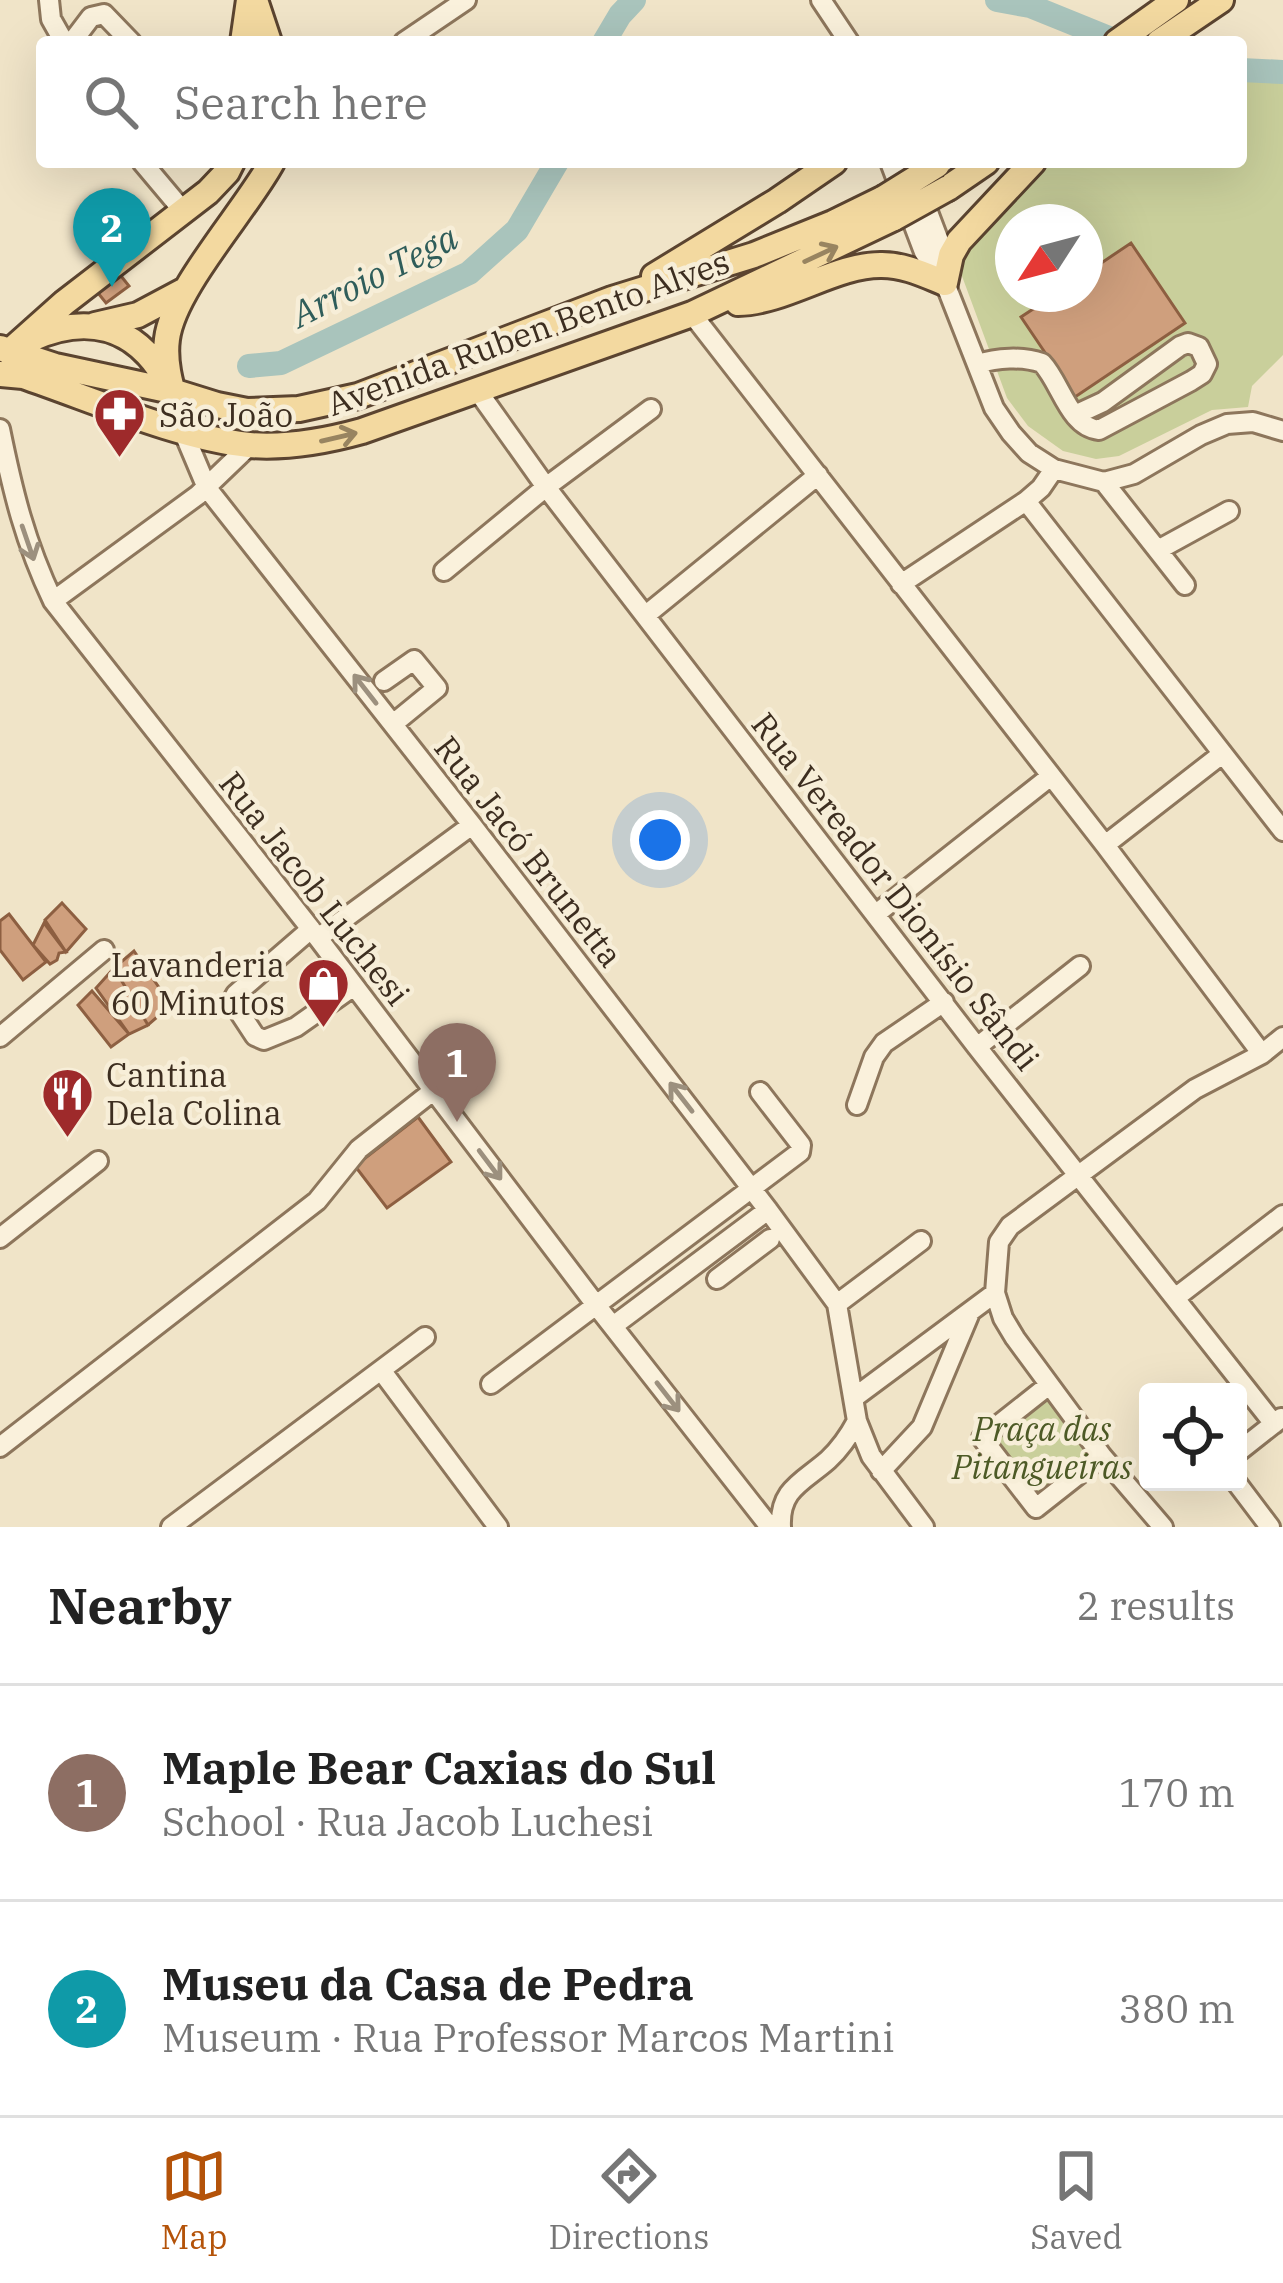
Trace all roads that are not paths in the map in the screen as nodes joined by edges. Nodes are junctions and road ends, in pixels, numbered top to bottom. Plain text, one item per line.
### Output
1 (61, 0) edge
2 (252, 0) edge
3 (466, 0) edge
4 (820, 0) edge
5 (1176, 0) edge
6 (1221, 0) edge
7 (50, 9) edge
8 (1158, 33) edge
9 (65, 36) edge
10 (74, 36) edge
11 (117, 36) edge
12 (243, 36) edge
13 (267, 36) edge
14 (413, 36) edge
15 (845, 36) edge
16 (147, 168) edge
17 (229, 168) edge
18 (268, 168) edge
19 (825, 168) edge
20 (892, 168) edge
21 (911, 168) edge
22 (1027, 168) edge
23 (942, 171) edge
24 (889, 208) junction
25 (184, 212) junction
26 (945, 284) junction
27 (187, 289) junction
28 (612, 298) junction
29 (716, 304) junction
30 (692, 314) junction
31 (88, 326) junction
32 (977, 364) junction
33 (2, 365) edge
34 (477, 390) junction
35 (172, 391) junction
36 (651, 409) dead end
37 (1075, 415) junction
38 (0, 429) edge
39 (183, 430) junction
40 (1283, 431) edge
41 (250, 445) junction
42 (197, 469) junction
43 (1054, 469) junction
44 (818, 475) junction
45 (1104, 482) junction
46 (547, 487) junction
47 (207, 488) junction
48 (1026, 501) junction
49 (1229, 511) dead end
50 (166, 519) junction
51 (1158, 550) junction
52 (444, 571) dead end
53 (901, 584) junction
54 (1185, 585) dead end
55 (53, 601) junction
56 (646, 615) junction
57 (385, 681) dead end
58 (393, 724) junction
59 (1222, 754) junction
60 (1051, 776) junction
61 (472, 825) junction
62 (1283, 831) edge
63 (1105, 845) junction
64 (876, 914) junction
65 (314, 933) junction
66 (104, 950) dead end
67 (1080, 966) dead end
68 (354, 986) junction
69 (944, 1001) junction
70 (0, 1037) edge
71 (1283, 1037) edge
72 (977, 1047) junction
73 (1262, 1054) junction
74 (434, 1090) junction
75 (760, 1092) dead end
76 (857, 1105) dead end
77 (98, 1161) dead end
78 (1077, 1175) junction
79 (752, 1189) junction
80 (768, 1210) junction
81 (1283, 1215) edge
82 (0, 1238) edge
83 (770, 1239) dead end
84 (729, 1241) junction
85 (921, 1241) dead end
86 (743, 1261) junction
87 (717, 1279) dead end
88 (995, 1293) junction
89 (1175, 1298) junction
90 (837, 1304) junction
91 (596, 1305) junction
92 (969, 1314) junction
93 (613, 1326) junction
94 (425, 1337) dead end
95 (381, 1370) junction
96 (491, 1384) dead end
97 (1049, 1385) junction
98 (855, 1397) junction
99 (1279, 1420) edge
100 (857, 1421) junction
101 (1247, 1445) edge
102 (0, 1447) edge
103 (1102, 1456) junction
104 (829, 1459) junction
105 (876, 1463) junction
106 (737, 1485) junction
107 (1243, 1491) edge
108 (787, 1493) junction
109 (171, 1527) edge
110 (498, 1527) edge
111 (770, 1527) edge
112 (781, 1527) edge
113 (924, 1527) edge
114 (1162, 1527) edge
115 (1270, 1527) edge

1 - 7 street
2 - 12 main road
2 - 13 main road
3 - 14 street
4 - 15 street
5 - 8 main road
6 - 8 main road
7 - 9 street
10 - 11 street
16 - 25 street
17 - 25 main road
18 - 27 main road
19 - 28 main road
20 - 26 street
21 - 26 street
22 - 26 main road
23 - 24 main road, Avenida Ruben Bento Alves, bridge
24 - 28 main road, Avenida Ruben Bento Alves
29 -> 24 main road, Avenida Ruben Bento Alves
25 - 33 main road
26 - 29 main road
26 - 32 street
27 - 31 main road
27 - 35 main road
28 - 35 main road, Avenida Ruben Bento Alves
29 - 30 main road, Avenida Ruben Bento Alves
30 - 34 main road, Avenida Ruben Bento Alves
30 - 44 street
31 - 33 main road
31 - 35 main road
32 - 37 street
32 - 43 street
33 - 35 main road, Avenida Ruben Bento Alves
33 - 39 main road, Avenida Ruben Bento Alves
41 -> 34 main road, Avenida Ruben Bento Alves
34 - 46 street, Rua Vereador Dionísio Sândi
35 - 39 main road
36 - 46 street
37 - 37 street
38 -> 55 street, Rua Jacob Luchesi
39 - 41 main road, Avenida Ruben Bento Alves
39 - 42 street, Rua Jacó Brunetta
40 - 45 street
41 - 47 street
42 - 47 street, Rua Jacó Brunetta
42 - 50 street
43 - 45 street
43 - 48 street
44 - 53 street
44 - 56 street
45 - 51 street
46 - 52 street
46 - 56 street, Rua Vereador Dionísio Sândi
47 - 50 street
58 -> 47 street, Rua Jacó Brunetta
48 - 53 street
48 - 59 street
49 - 51 street
50 - 55 street
51 - 54 street
53 - 60 street
55 - 65 street, Rua Jacob Luchesi
56 - 64 street, Rua Vereador Dionísio Sândi
57 - 58 street
58 - 61 street, Rua Jacó Brunetta
59 - 62 street
59 - 63 street
60 - 63 street
60 - 64 street
61 - 65 street
79 -> 61 street, Rua Jacó Brunetta
63 - 73 street
64 - 69 street, Rua Vereador Dionísio Sândi
65 - 68 street, Rua Jacob Luchesi
65 - 68 street
66 - 70 street
67 - 72 street
68 - 74 street, Rua Jacob Luchesi
69 - 72 street, Rua Vereador Dionísio Sândi
69 - 76 street
71 - 73 street
72 - 78 street, Rua Vereador Dionísio Sândi
73 - 78 street
74 -> 91 street, Rua Jacob Luchesi
74 - 102 street
75 - 79 street
77 - 82 street
78 - 88 street
78 - 89 street, Rua Vereador Dionísio Sândi
79 - 80 street, Rua Jacó Brunetta
79 - 91 street
80 - 84 street
80 - 90 street, Rua Jacó Brunetta
81 - 89 street
83 - 86 street
84 - 86 street
84 - 93 street
85 - 90 street
86 - 87 street
88 - 92 street
88 - 97 street
89 - 99 street, Rua Vereador Dionísio Sândi
90 - 98 street
91 - 93 street, Rua Jacob Luchesi
91 - 96 street
92 - 98 street
92 - 105 street
93 -> 106 street, Rua Jacob Luchesi
94 - 95 street
95 - 109 street
95 - 110 street
97 - 103 street
97 - 103 street
98 - 100 street
99 - 101 street
100 - 104 street
100 - 105 street
103 - 114 street
104 - 105 street
104 - 108 street
105 - 113 street
106 - 108 street
106 - 111 street, Rua Jacob Luchesi
107 - 115 street
108 - 112 street

